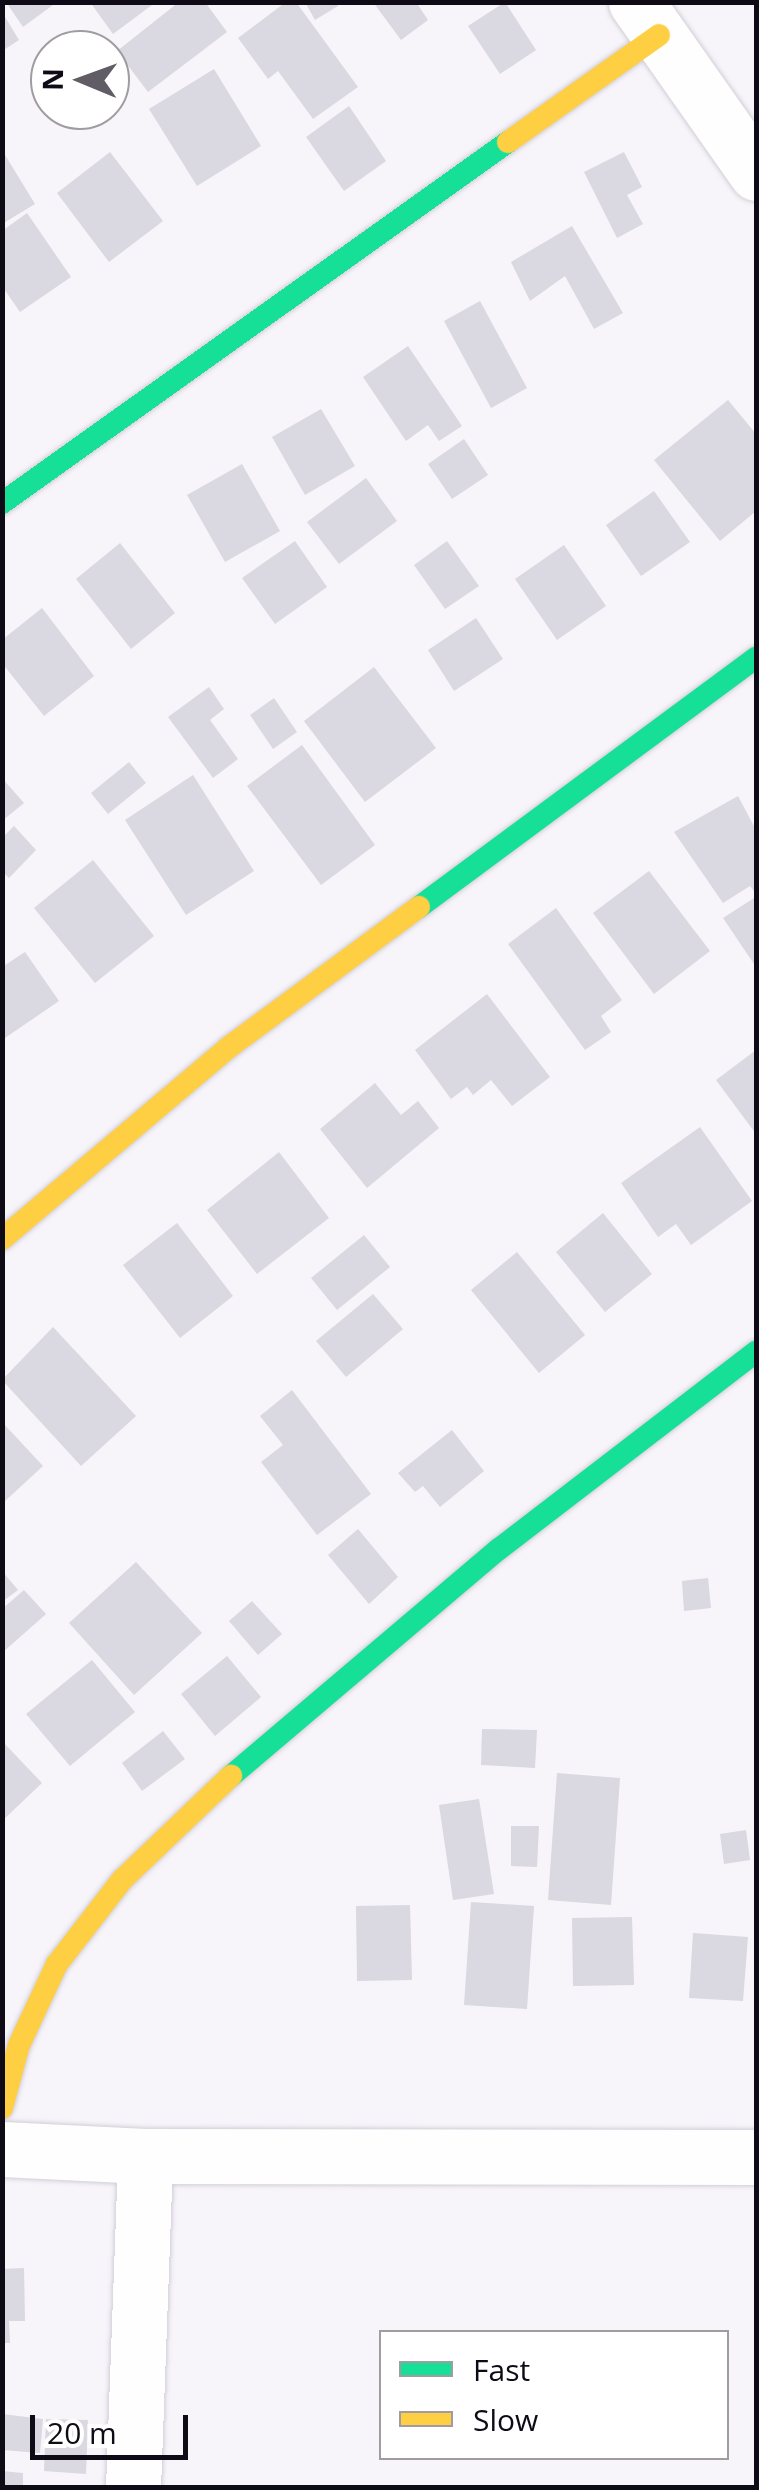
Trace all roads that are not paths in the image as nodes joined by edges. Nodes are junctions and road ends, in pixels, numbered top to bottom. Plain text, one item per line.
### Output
1 (648, 19) edge
2 (756, 173) edge
3 (2, 503) edge
4 (756, 658) edge
5 (2, 1240) edge
6 (756, 1352) edge
7 (2, 2108) edge
8 (2, 2149) edge
9 (145, 2156) junction
10 (756, 2157) edge
11 (133, 2488) edge

1 - 2 street
1 - 3 street
4 - 5 street
6 - 7 street
8 - 9 street
9 - 10 street
9 - 11 street

